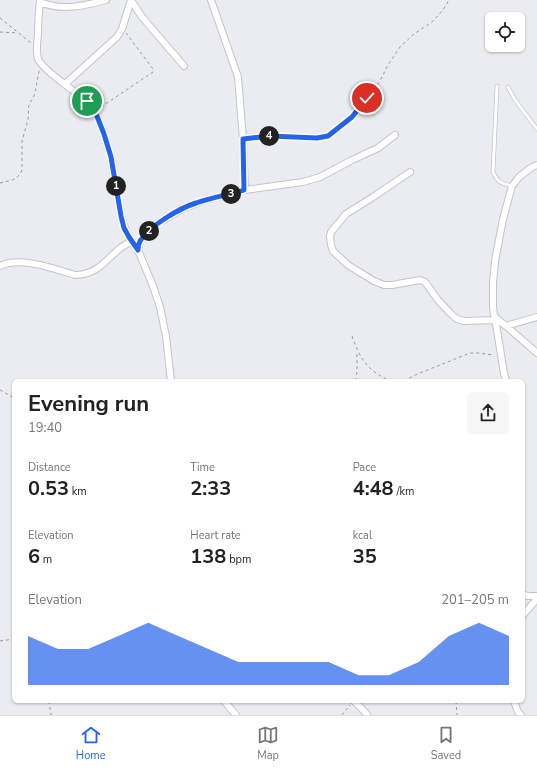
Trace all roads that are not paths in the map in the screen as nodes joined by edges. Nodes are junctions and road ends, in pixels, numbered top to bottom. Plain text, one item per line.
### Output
1 (106, 0) edge
2 (131, 0) edge
3 (211, 0) edge
4 (40, 1) edge
5 (53, 6) junction
6 (39, 12) junction
7 (184, 66) dead end
8 (65, 84) junction
9 (497, 86) dead end
10 (508, 87) dead end
11 (537, 129) edge
12 (395, 135) dead end
13 (537, 165) edge
14 (410, 172) dead end
15 (512, 186) junction
16 (244, 190) junction
17 (132, 241) junction
18 (138, 250) junction
19 (0, 266) edge
20 (537, 317) edge
21 (495, 318) junction
22 (506, 326) junction
23 (537, 353) edge
24 (171, 379) edge
25 (506, 379) edge
26 (525, 595) edge
27 (537, 598) edge
28 (525, 613) edge
29 (226, 703) edge
30 (355, 703) edge
31 (515, 703) edge
32 (236, 715) edge
33 (367, 715) edge
34 (521, 715) edge

1 - 5 street
2 - 7 street
2 - 8 street
3 - 16 street
4 - 5 street
4 - 6 street
5 - 6 street
6 - 8 street
8 - 17 street
9 - 15 lane
10 - 11 lane
12 - 16 street
13 - 15 street
14 - 21 street
15 - 21 street
16 - 18 street
17 - 18 street
17 - 19 street
18 - 24 street
20 - 22 street
21 - 22 street
21 - 25 street
22 - 23 street
26 - 27 street
27 - 28 street
29 - 32 street
30 - 33 street
31 - 34 street

